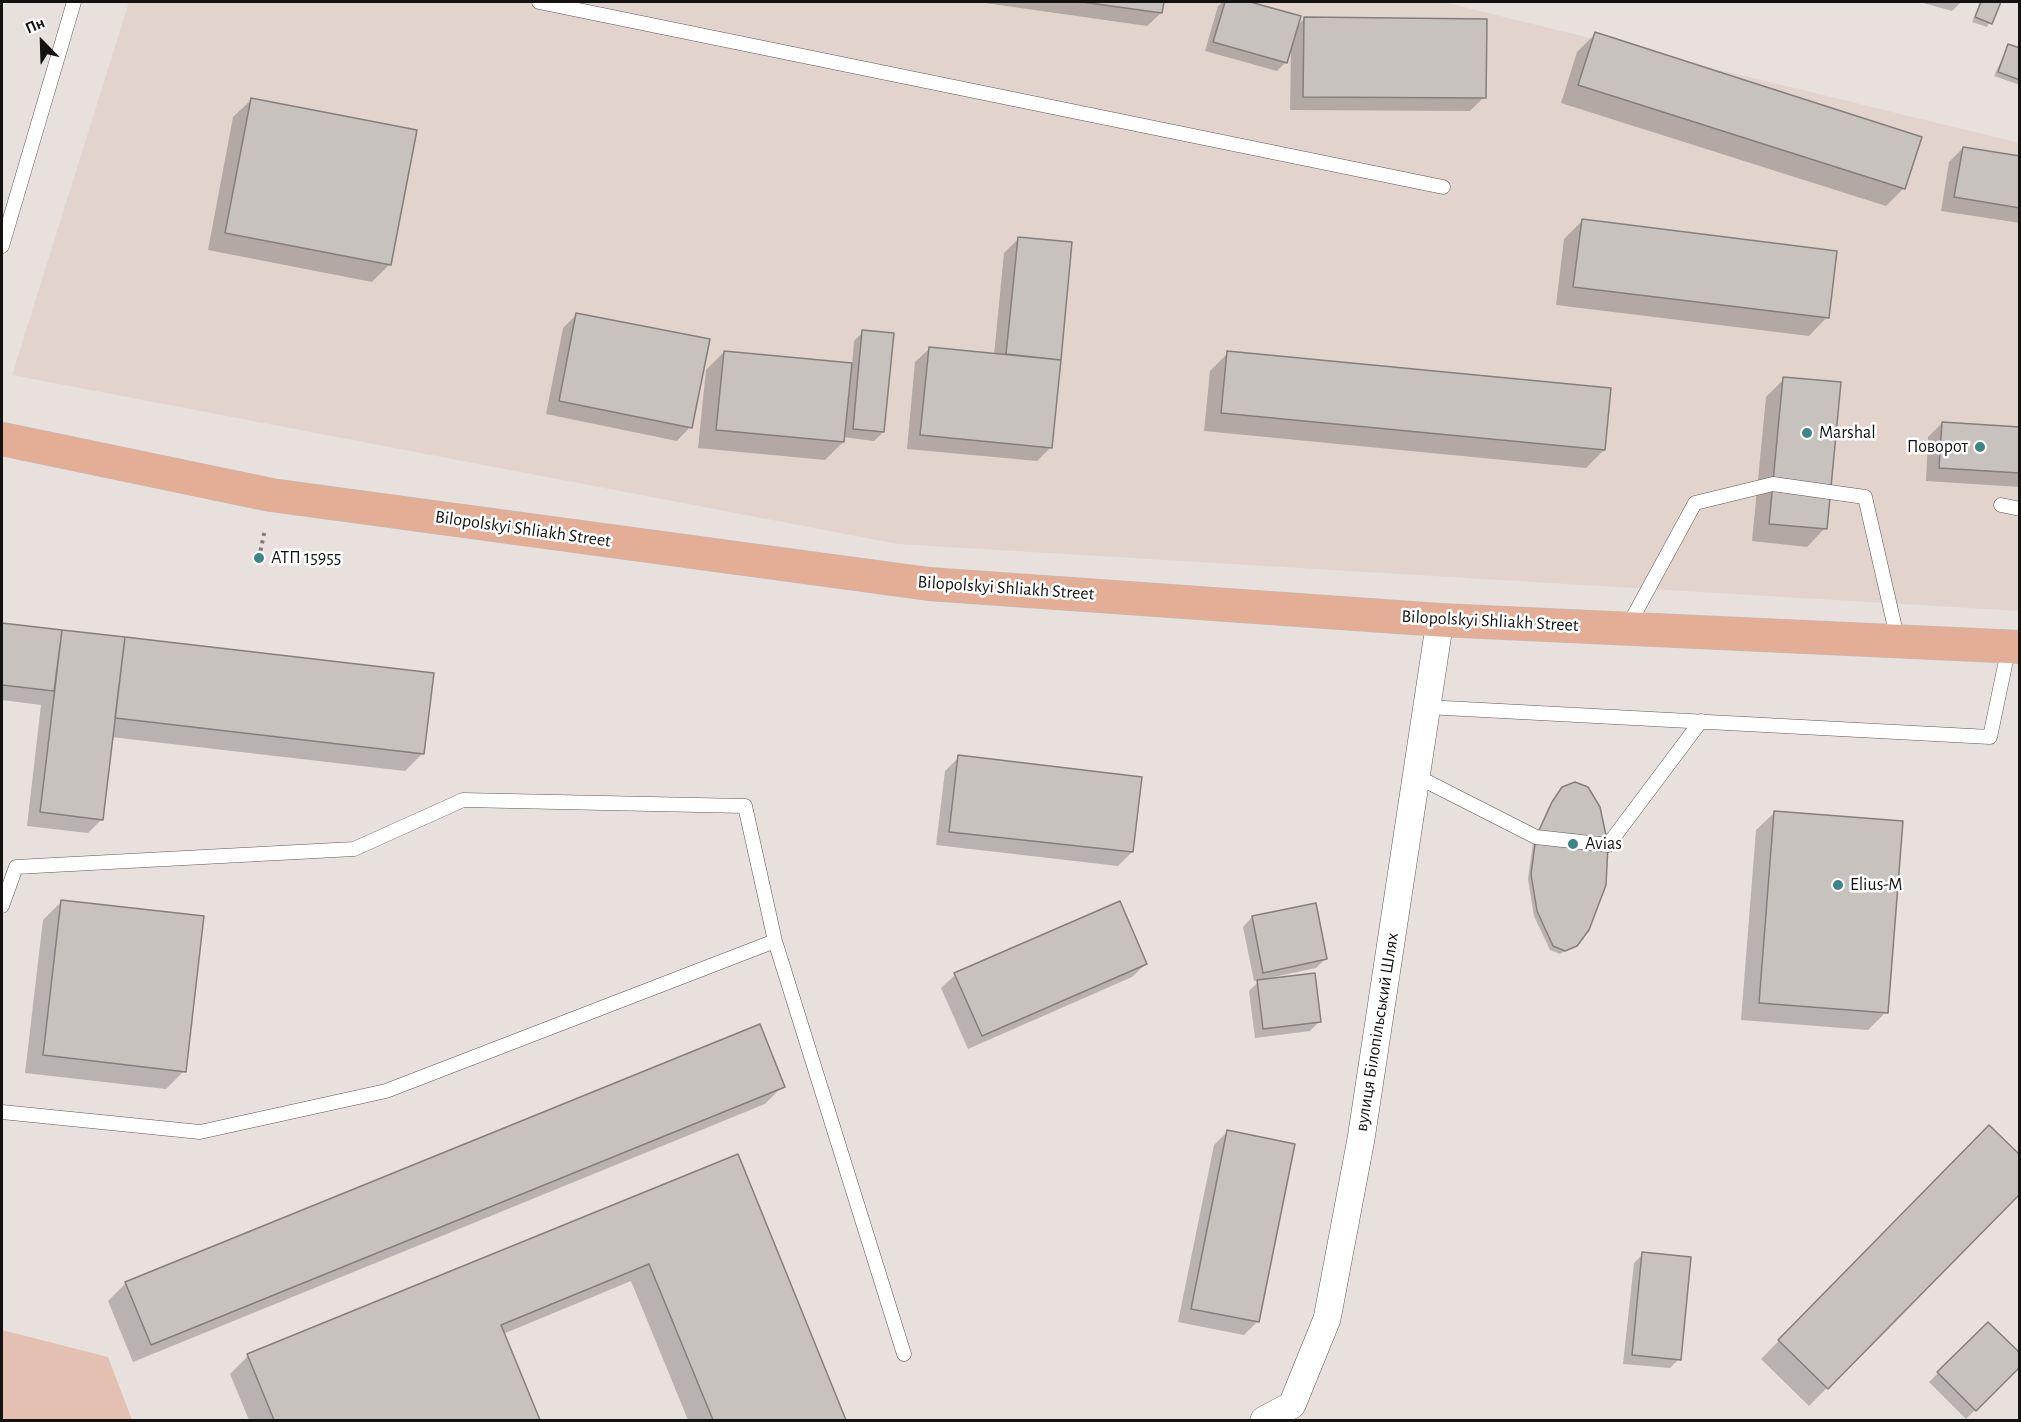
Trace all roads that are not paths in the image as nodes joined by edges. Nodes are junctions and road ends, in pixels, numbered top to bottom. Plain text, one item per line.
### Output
1 (75, 2) edge
2 (539, 2) edge
3 (1443, 187) dead end
4 (2, 246) edge
5 (2, 439) edge
6 (2001, 505) dead end
7 (2019, 509) edge
8 (1440, 620) junction
9 (1627, 628) junction
10 (1898, 641) junction
11 (2014, 646) edge
12 (1426, 707) junction
13 (1701, 722) junction
14 (1416, 776) junction
15 (2, 906) edge
16 (775, 941) junction
17 (2, 1112) edge
18 (904, 1354) dead end
19 (1264, 1420) edge

1 - 4 lane
2 - 3 lane
5 - 8 main road, Bilopolskyi Shliakh Street
6 - 7 lane
8 - 9 main road, Bilopolskyi Shliakh Street
8 - 12 street, вулиця Білопільський Шлях
9 - 10 main road, Bilopolskyi Shliakh Street
9 - 10 lane
10 - 11 main road, Bilopolskyi Shliakh Street
11 - 13 lane
12 - 13 lane
12 - 14 street, вулиця Білопільський Шлях
13 - 14 lane
14 - 19 street, вулиця Білопільський Шлях
15 - 16 lane
16 - 17 lane
16 - 18 lane

